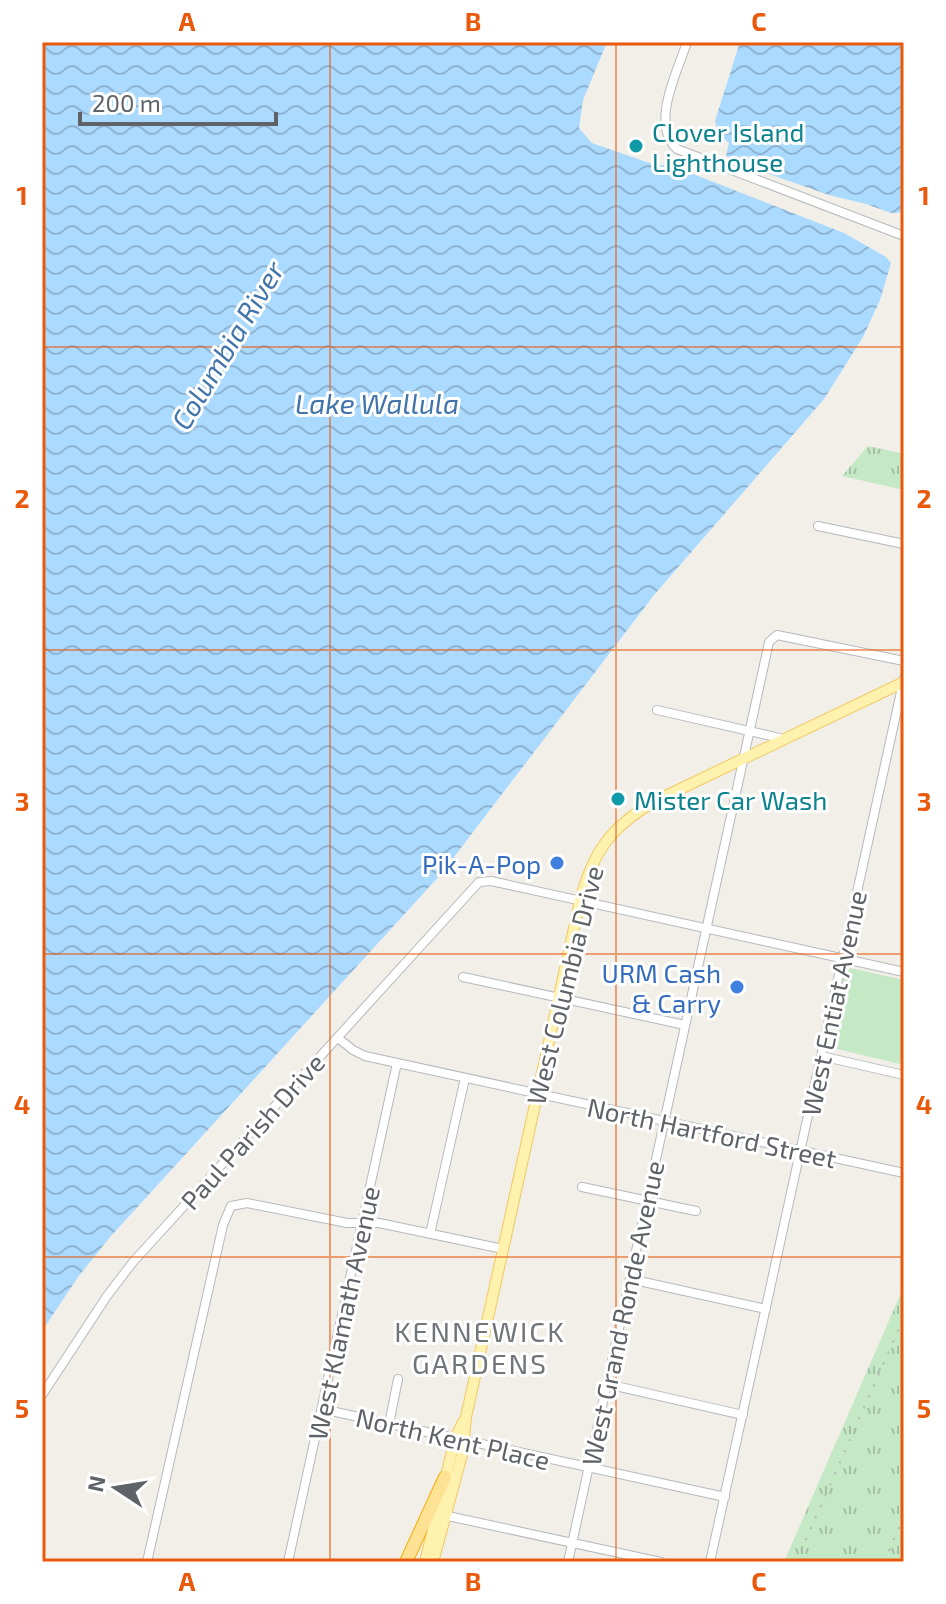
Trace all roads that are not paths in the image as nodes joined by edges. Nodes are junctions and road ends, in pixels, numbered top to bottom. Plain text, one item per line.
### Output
1 (687, 42) edge
2 (904, 236) edge
3 (818, 526) dead end
4 (904, 544) edge
5 (904, 661) edge
6 (904, 681) edge
7 (657, 710) dead end
8 (749, 731) junction
9 (784, 739) junction
10 (743, 759) junction
11 (580, 901) junction
12 (706, 929) junction
13 (842, 959) junction
14 (904, 972) edge
15 (463, 977) dead end
16 (558, 998) junction
17 (685, 1025) junction
18 (338, 1038) junction
19 (821, 1056) junction
20 (397, 1063) junction
21 (904, 1075) edge
22 (465, 1078) junction
23 (537, 1094) junction
24 (664, 1121) junction
25 (801, 1151) junction
26 (904, 1173) edge
27 (582, 1187) dead end
28 (647, 1201) junction
29 (696, 1211) dead end
30 (362, 1223) junction
31 (430, 1234) junction
32 (503, 1249) junction
33 (630, 1279) junction
34 (766, 1309) junction
35 (398, 1379) dead end
36 (607, 1384) junction
37 (42, 1395) edge
38 (322, 1409) junction
39 (743, 1415) junction
40 (389, 1424) junction
41 (460, 1440) junction
42 (588, 1468) junction
43 (445, 1477) junction
44 (725, 1497) junction
45 (441, 1514) junction
46 (572, 1543) junction
47 (147, 1562) edge
48 (288, 1562) edge
49 (406, 1562) edge
50 (425, 1562) edge
51 (433, 1562) edge
52 (568, 1562) edge
53 (661, 1562) edge
54 (710, 1562) edge

1 - 2 street
3 - 4 street
5 - 8 street, West Grand Ronde Avenue
6 - 9 main road, West Columbia Drive
6 - 13 street, West Entiat Avenue
7 - 8 street
8 - 9 street
8 - 10 street, West Grand Ronde Avenue
9 - 10 main road, West Columbia Drive
10 - 11 main road, West Columbia Drive
10 - 12 street, West Grand Ronde Avenue
11 - 12 street
11 - 16 main road, West Columbia Drive
11 - 18 street, Paul Parish Drive
12 - 13 street
12 - 17 street, West Grand Ronde Avenue
13 - 14 street
13 - 19 street, West Entiat Avenue
15 - 16 street
16 - 17 street
16 - 23 main road, West Columbia Drive
17 - 24 street, West Grand Ronde Avenue
18 - 20 street, North Hartford Street
18 - 37 street, Paul Parish Drive
19 - 21 street
19 - 25 street, West Entiat Avenue
20 - 22 street, North Hartford Street
20 - 30 street, West Klamath Avenue
22 - 23 street, North Hartford Street
22 - 31 street
23 - 24 street, North Hartford Street
23 - 32 main road, West Columbia Drive
24 - 25 street, North Hartford Street
24 - 28 street, West Grand Ronde Avenue
25 - 26 street, North Hartford Street
25 - 34 street, West Entiat Avenue
27 - 28 street
28 - 29 street
28 - 33 street, West Grand Ronde Avenue
30 - 31 street
30 - 38 street, West Klamath Avenue
30 - 47 street
31 - 32 street
32 - 41 main road, West Columbia Drive
33 - 34 street
33 - 36 street, West Grand Ronde Avenue
34 - 39 street, West Entiat Avenue
35 - 40 street
36 - 39 street
36 - 42 street, West Grand Ronde Avenue
38 - 40 street, North Kent Place
38 - 48 street, West Klamath Avenue
39 - 44 street, West Entiat Avenue
40 - 41 street, North Kent Place
41 - 42 street, North Kent Place
41 - 43 main road, West Columbia Drive
41 - 45 main road, West Columbia Drive
42 - 44 street, North Kent Place
42 - 46 street, West Grand Ronde Avenue
43 - 45 main road, West Columbia Drive
43 - 49 highway
44 - 54 street, West Entiat Avenue
45 - 46 street
45 - 50 main road, West Columbia Drive
45 - 51 main road, West Columbia Drive
46 - 52 street, West Grand Ronde Avenue
46 - 53 street

